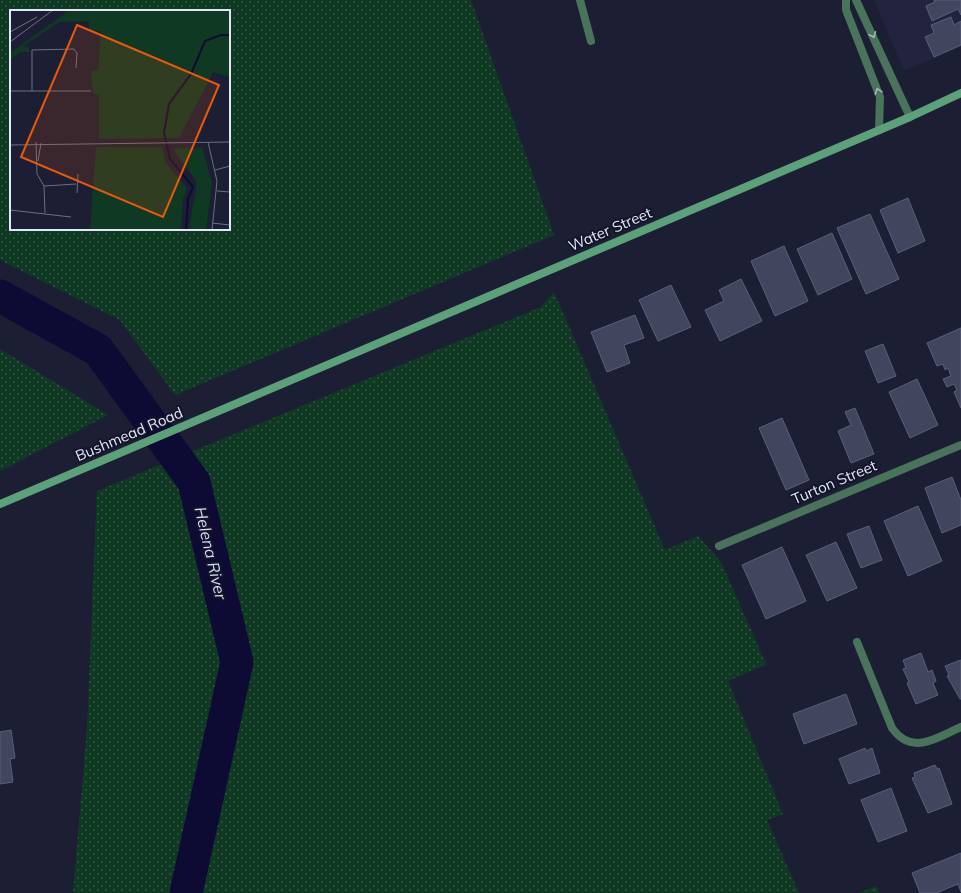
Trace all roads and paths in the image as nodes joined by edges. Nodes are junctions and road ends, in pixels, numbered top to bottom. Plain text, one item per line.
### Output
1 (580, 0) edge
2 (846, 0) edge
3 (856, 0) edge
4 (591, 41) dead end
5 (961, 94) edge
6 (910, 117) junction
7 (879, 130) junction
8 (270, 389) joint
9 (961, 445) edge
10 (0, 504) edge
11 (719, 546) dead end
12 (857, 642) dead end
13 (961, 727) edge

1 - 4 street
7 -> 2 street
3 -> 6 street
5 - 6 main road, Water Street
6 - 7 main road, Water Street
7 - 8 main road, Water Street
8 - 10 main road, Bushmead Road
9 - 11 street, Turton Street
12 - 13 street

